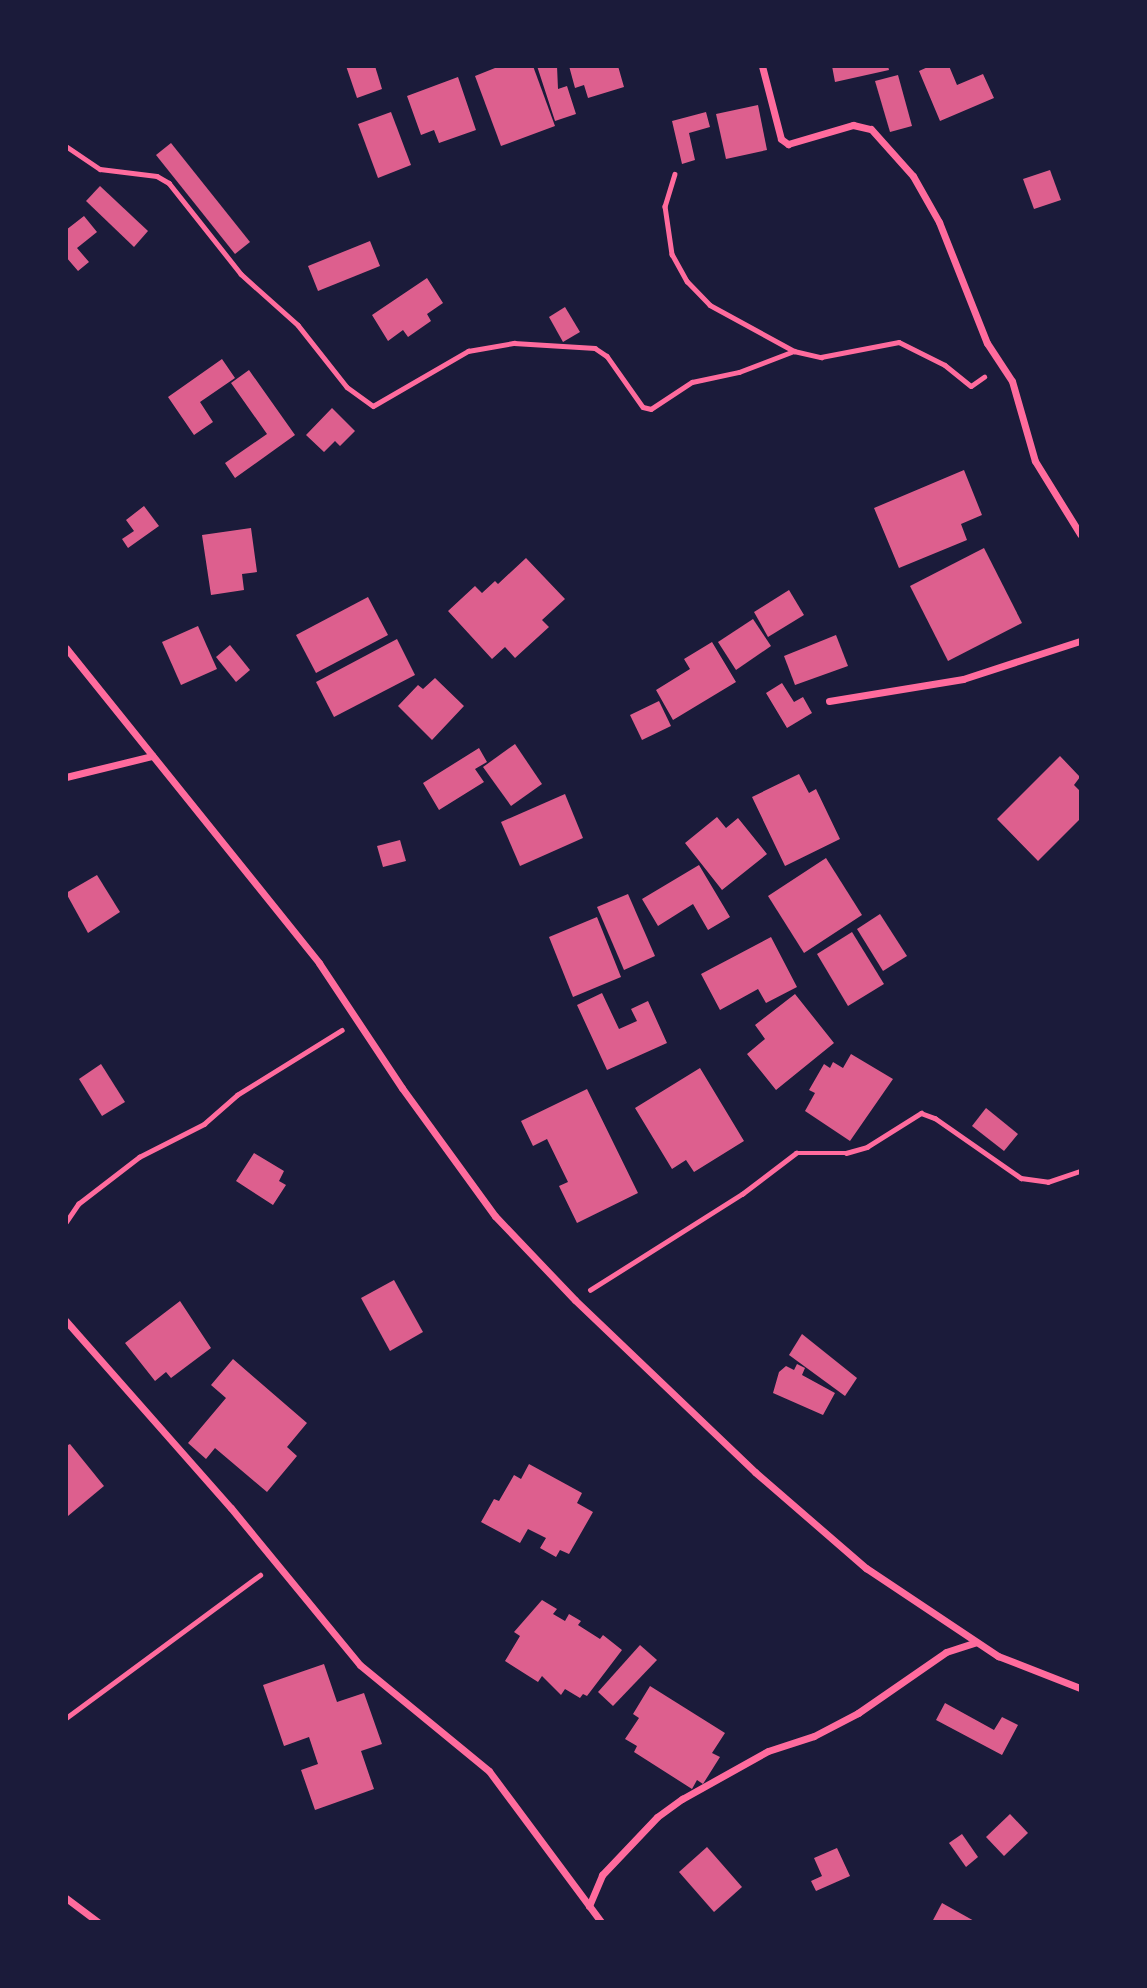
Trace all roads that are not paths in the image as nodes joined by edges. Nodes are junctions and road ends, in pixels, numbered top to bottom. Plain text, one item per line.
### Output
1 (762, 66) edge
2 (1080, 534) edge
3 (1080, 641) edge
4 (66, 648) edge
5 (829, 701) dead end
6 (152, 755) junction
7 (66, 777) edge
8 (66, 1321) edge
9 (975, 1642) junction
10 (1080, 1688) edge
11 (66, 1898) edge
12 (589, 1906) junction
13 (98, 1922) edge
14 (601, 1922) edge

1 - 2 street
3 - 5 street
4 - 6 street
6 - 7 street
6 - 9 street
8 - 12 street
9 - 10 street
9 - 12 street
11 - 13 street
12 - 14 street

